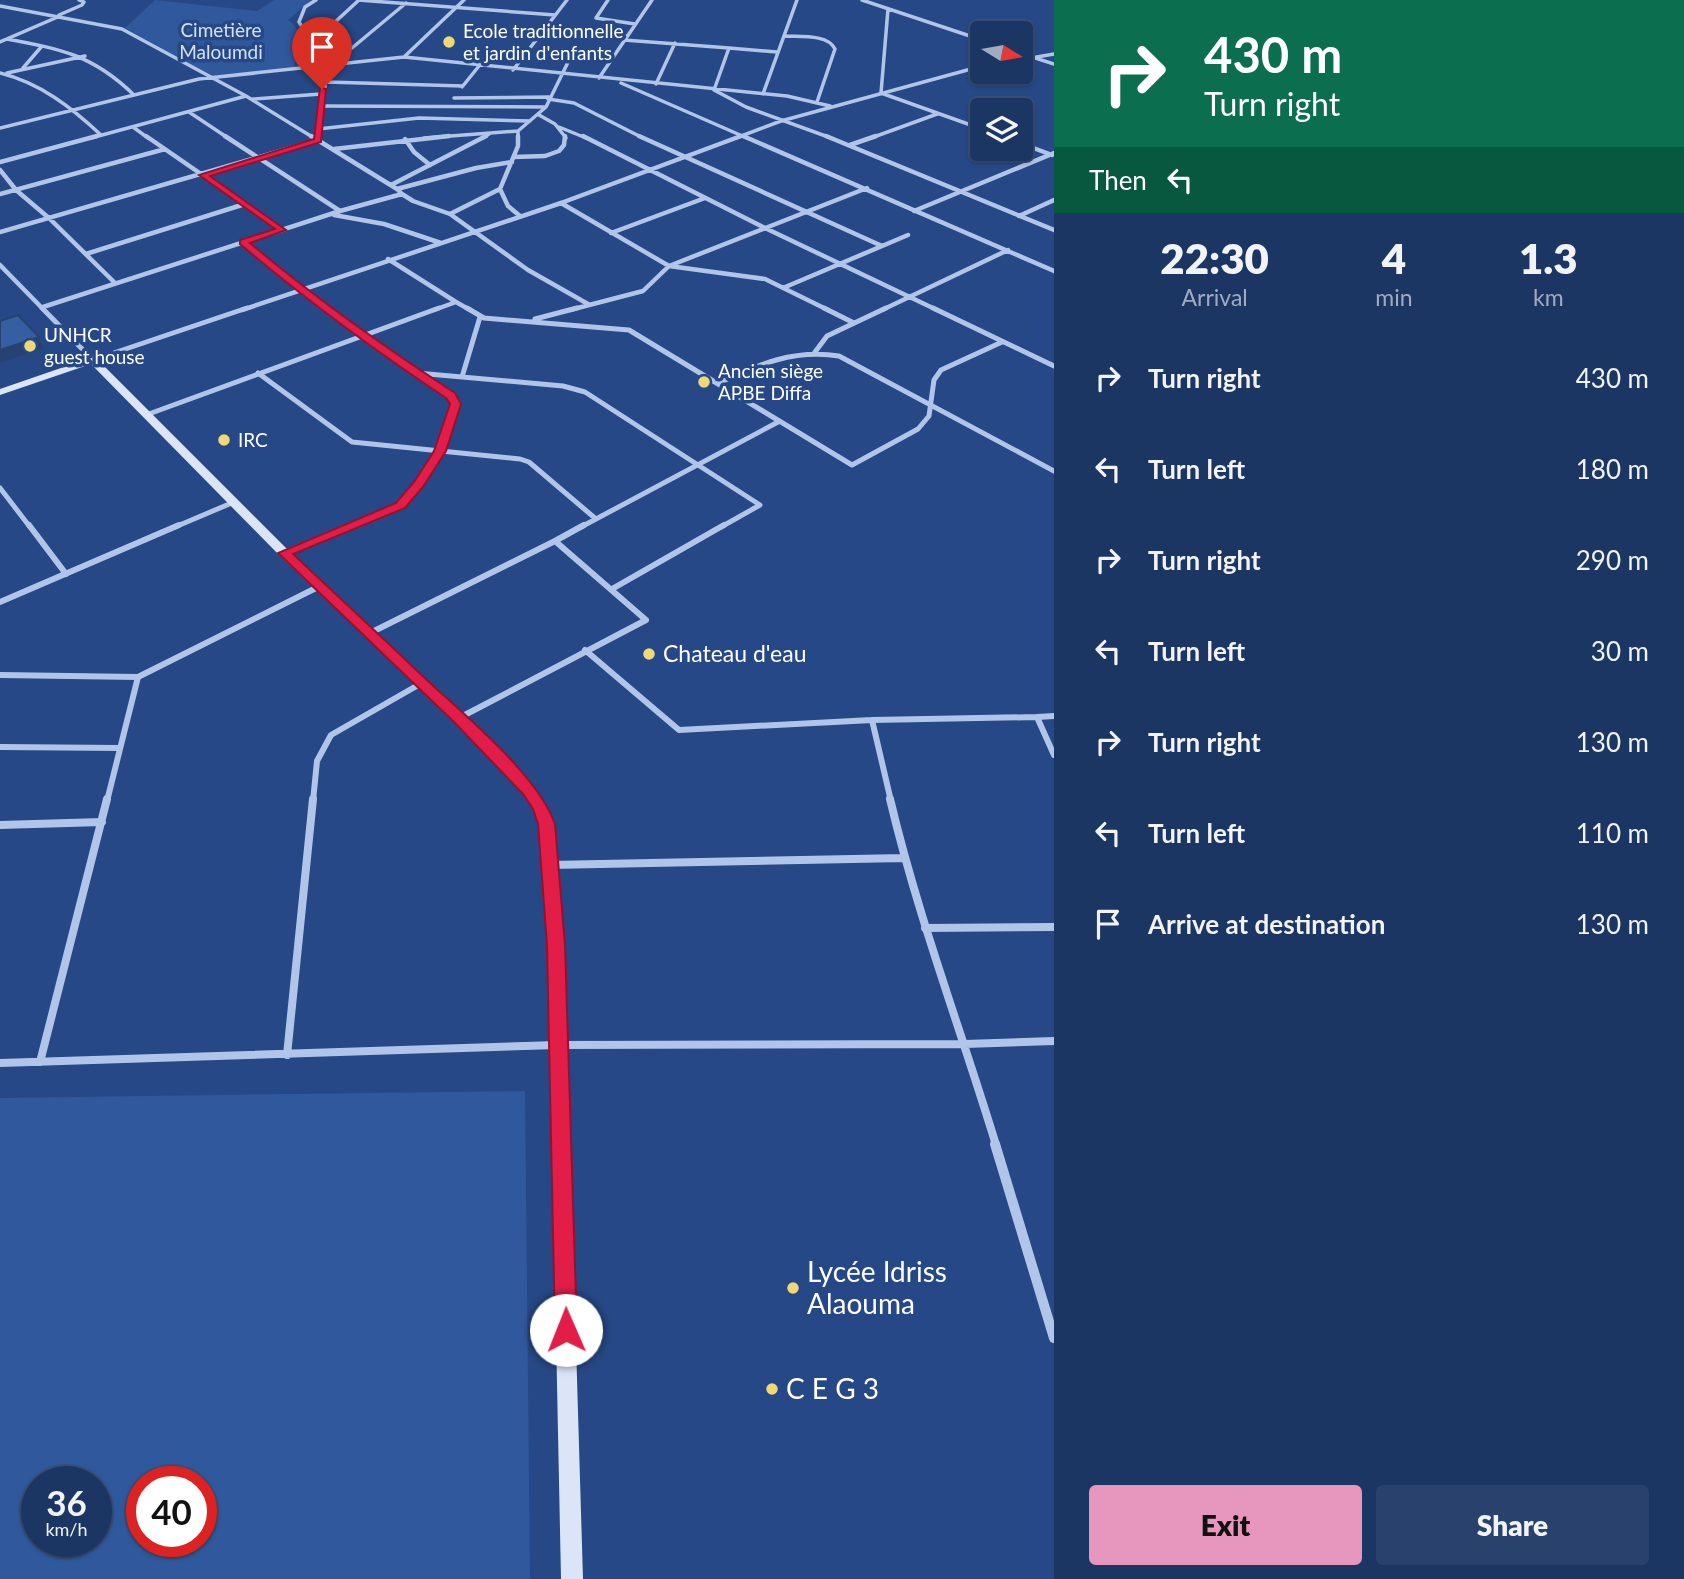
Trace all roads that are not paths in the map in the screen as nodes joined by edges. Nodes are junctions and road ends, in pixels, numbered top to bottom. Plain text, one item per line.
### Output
1 (79, 0) edge
2 (316, 0) edge
3 (359, 0) edge
4 (464, 0) edge
5 (567, 0) edge
6 (608, 0) edge
7 (652, 0) edge
8 (797, 0) edge
9 (862, 0) edge
10 (407, 2) edge
11 (1, 7) edge
12 (456, 8) junction
13 (888, 9) junction
14 (59, 15) junction
15 (555, 16) junction
16 (635, 24) junction
17 (545, 29) junction
18 (785, 36) junction
19 (970, 36) edge
20 (626, 38) junction
21 (7, 39) junction
22 (0, 42) edge
23 (312, 43) junction
24 (675, 43) junction
25 (42, 46) junction
26 (576, 46) dead end
27 (729, 48) junction
28 (777, 52) junction
29 (1054, 54) edge
30 (85, 56) junction
31 (404, 57) junction
32 (1035, 58) joint
33 (306, 62) junction
34 (1054, 64) edge
35 (328, 66) junction
36 (479, 66) junction
37 (23, 68) junction
38 (307, 68) junction
39 (970, 69) edge
40 (513, 70) junction
41 (2, 74) edge
42 (560, 75) junction
43 (209, 77) junction
44 (599, 78) junction
45 (614, 80) junction
46 (327, 82) junction
47 (656, 84) junction
48 (463, 86) junction
49 (714, 90) junction
50 (881, 93) junction
51 (134, 94) junction
52 (321, 94) junction
53 (763, 94) junction
54 (246, 96) junction
55 (454, 97) junction
56 (549, 98) junction
57 (252, 99) junction
58 (817, 102) junction
59 (450, 105) junction
60 (319, 106) junction
61 (831, 106) junction
62 (546, 107) junction
63 (72, 110) junction
64 (189, 112) junction
65 (938, 113) junction
66 (539, 115) junction
67 (530, 121) junction
68 (781, 121) junction
69 (970, 125) edge
70 (132, 127) junction
71 (559, 127) junction
72 (0, 128) edge
73 (318, 129) junction
74 (518, 131) junction
75 (490, 134) junction
76 (101, 135) junction
77 (738, 136) junction
78 (405, 139) junction
79 (318, 140) junction
80 (850, 145) junction
81 (1033, 147) edge
82 (165, 149) junction
83 (334, 149) junction
84 (1053, 154) edge
85 (258, 158) junction
86 (683, 158) junction
87 (513, 159) junction
88 (0, 162) edge
89 (430, 165) junction
90 (0, 170) edge
91 (650, 171) junction
92 (203, 175) junction
93 (391, 185) junction
94 (397, 188) junction
95 (867, 188) junction
96 (500, 189) junction
97 (16, 190) junction
98 (960, 191) junction
99 (0, 194) edge
100 (402, 194) junction
101 (705, 198) junction
102 (1054, 200) edge
103 (561, 203) junction
104 (245, 204) junction
105 (340, 211) junction
106 (914, 211) junction
107 (806, 213) junction
108 (330, 214) junction
109 (450, 214) junction
110 (520, 216) junction
111 (1019, 216) junction
112 (51, 219) junction
113 (765, 228) junction
114 (282, 230) junction
115 (1054, 230) edge
116 (0, 232) edge
117 (476, 232) junction
118 (611, 233) junction
119 (908, 235) dead end
120 (243, 242) junction
121 (442, 243) junction
122 (881, 246) junction
123 (1008, 250) junction
124 (86, 254) junction
125 (388, 259) junction
126 (843, 264) junction
127 (0, 265) edge
128 (669, 266) junction
129 (1054, 271) edge
130 (9, 275) junction
131 (0, 277) edge
132 (115, 283) junction
133 (783, 288) junction
134 (299, 290) junction
135 (911, 297) junction
136 (456, 302) junction
137 (588, 304) junction
138 (43, 307) junction
139 (480, 317) junction
140 (527, 321) junction
141 (854, 323) junction
142 (360, 335) junction
143 (1002, 342) junction
144 (814, 352) junction
145 (93, 360) junction
146 (1054, 366) edge
147 (258, 373) junction
148 (417, 373) junction
149 (462, 377) junction
150 (719, 383) junction
151 (0, 392) edge
152 (932, 405) junction
153 (146, 415) junction
154 (778, 422) junction
155 (440, 451) junction
156 (699, 464) junction
157 (1054, 471) edge
158 (0, 489) edge
159 (234, 502) junction
160 (596, 519) junction
161 (555, 541) junction
162 (284, 553) junction
163 (66, 574) junction
164 (320, 586) junction
165 (612, 589) junction
166 (0, 602) edge
167 (368, 634) junction
168 (585, 650) junction
169 (0, 675) edge
170 (138, 677) junction
171 (420, 684) junction
172 (1054, 716) edge
173 (1037, 717) junction
174 (459, 718) junction
175 (872, 720) junction
176 (0, 747) edge
177 (120, 748) junction
178 (1054, 755) edge
179 (102, 822) junction
180 (0, 825) edge
181 (904, 858) junction
182 (550, 865) junction
183 (1054, 927) edge
184 (925, 929) junction
185 (1054, 1041) edge
186 (965, 1044) junction
187 (557, 1045) junction
188 (286, 1055) junction
189 (40, 1062) junction
190 (0, 1063) edge
191 (1054, 1335) edge
192 (572, 1579) edge

1 - 14 street
2 - 23 street
3 - 10 street
3 - 23 street
4 - 12 street
5 - 15 street
6 - 16 street
7 - 16 street
8 - 18 street
9 - 13 street
10 - 12 street
10 - 33 street
11 - 14 street
12 - 15 street
12 - 31 street
13 - 19 street
13 - 50 street
14 - 21 street
14 - 43 street
15 - 17 street
16 - 20 street
17 - 20 street
17 - 40 street
18 - 28 street
18 - 58 street
20 - 24 street
20 - 44 street
21 - 22 street
21 - 25 street
23 - 33 street
24 - 27 street
24 - 47 street
25 - 30 street
25 - 37 street
26 - 42 street
27 - 28 street
27 - 49 street
28 - 53 street
29 - 32 street
30 - 37 street
30 - 51 street
31 - 35 street
31 - 36 street
32 - 34 street
33 - 38 street
35 - 38 street
35 - 46 street
36 - 40 street
36 - 48 street
37 - 41 street
38 - 43 street
39 - 50 street
40 - 42 street
41 - 63 street
42 - 44 street
42 - 56 street
43 - 51 street
43 - 54 street
44 - 45 street
45 - 47 street
45 - 77 street
46 - 48 street
46 - 52 street
47 - 49 street
48 - 55 street
49 - 53 street
49 - 68 street
50 - 61 street
50 - 65 street
51 - 63 street
52 - 57 street
52 - 60 street
53 - 58 street
54 - 57 street
54 - 64 street
55 - 56 street
55 - 59 street
56 - 62 street
56 - 86 street
57 - 79 street
58 - 61 street
59 - 60 street
59 - 62 street
60 - 73 street
61 - 68 street
62 - 66 street
63 - 72 street
63 - 76 street
64 - 70 street
64 - 85 street
65 - 69 street
65 - 80 street
66 - 67 street
66 - 71 street
67 - 73 street
67 - 74 street
68 - 77 street
68 - 80 street
70 - 76 street
70 - 82 street
71 - 87 street
71 - 91 street
73 - 79 street
74 - 75 street
74 - 87 street
75 - 78 street
75 - 89 street
76 - 88 street
77 - 86 street
77 - 95 street
78 - 83 street
78 - 89 street
79 - 83 street
79 - 85 street
80 - 98 street
81 - 84 street
82 - 92 street
82 - 97 street
83 - 93 street
84 - 98 street
85 - 92 street
85 - 105 street
86 - 91 street
86 - 107 street
87 - 94 street
87 - 96 street
89 - 93 street
90 - 97 street
91 - 101 street
91 - 103 street
92 - 104 street
92 - 112 street
93 - 94 street
94 - 100 street
95 - 106 street
95 - 107 street
96 - 109 street
96 - 110 street
97 - 99 street
97 - 112 street
98 - 106 street
98 - 111 street
100 - 105 street
100 - 109 street
101 - 113 street
101 - 118 street
102 - 111 street
103 - 110 street
103 - 118 street
104 - 114 street
104 - 124 street
105 - 108 street
106 - 123 street
107 - 113 street
107 - 122 street
108 - 114 street
108 - 121 street
109 - 117 street
110 - 117 street
111 - 115 street
112 - 116 street
112 - 124 street
113 - 126 street
113 - 128 street
114 - 120 street
117 - 121 street
117 - 137 street
118 - 128 street
119 - 122 street
120 - 132 street
120 - 134 street
121 - 125 street
122 - 126 street
123 - 129 street
123 - 135 street
124 - 132 street
125 - 134 street
125 - 136 street
126 - 133 street
126 - 135 street
127 - 130 street
128 - 133 street
128 - 137 street
130 - 131 street
130 - 138 street
132 - 138 street
133 - 141 street
134 - 142 street
134 - 145 street
135 - 141 street
135 - 143 street
136 - 139 street
136 - 142 street
137 - 140 street
138 - 145 street
139 - 140 street
139 - 149 street
140 - 150 street
141 - 144 street
142 - 147 street
142 - 148 street
143 - 146 street
143 - 152 street
144 - 150 street
144 - 152 street
145 - 151 street
145 - 153 street
147 - 153 street
147 - 155 street
148 - 149 street
148 - 155 street
149 - 156 street
150 - 154 street
152 - 154 street
152 - 157 street
153 - 159 street
154 - 156 street
155 - 160 street
155 - 162 street
156 - 160 street
156 - 165 street
158 - 163 street
159 - 162 street
159 - 163 street
160 - 161 street
161 - 165 street
161 - 167 street
162 - 164 street
163 - 166 street
164 - 167 street
164 - 170 street
165 - 168 street
167 - 171 street
168 - 174 street
168 - 175 street
169 - 170 street
170 - 177 street
171 - 174 street
171 - 188 street
172 - 173 street
173 - 175 street
173 - 178 street
174 - 182 street
175 - 181 street
176 - 177 street
177 - 179 street
179 - 180 street
179 - 189 street
181 - 182 street
181 - 184 street
182 - 187 street
183 - 184 street
184 - 186 street
185 - 186 street
186 - 187 street
186 - 191 street
187 - 188 street
187 - 192 street
188 - 189 street
189 - 190 street

